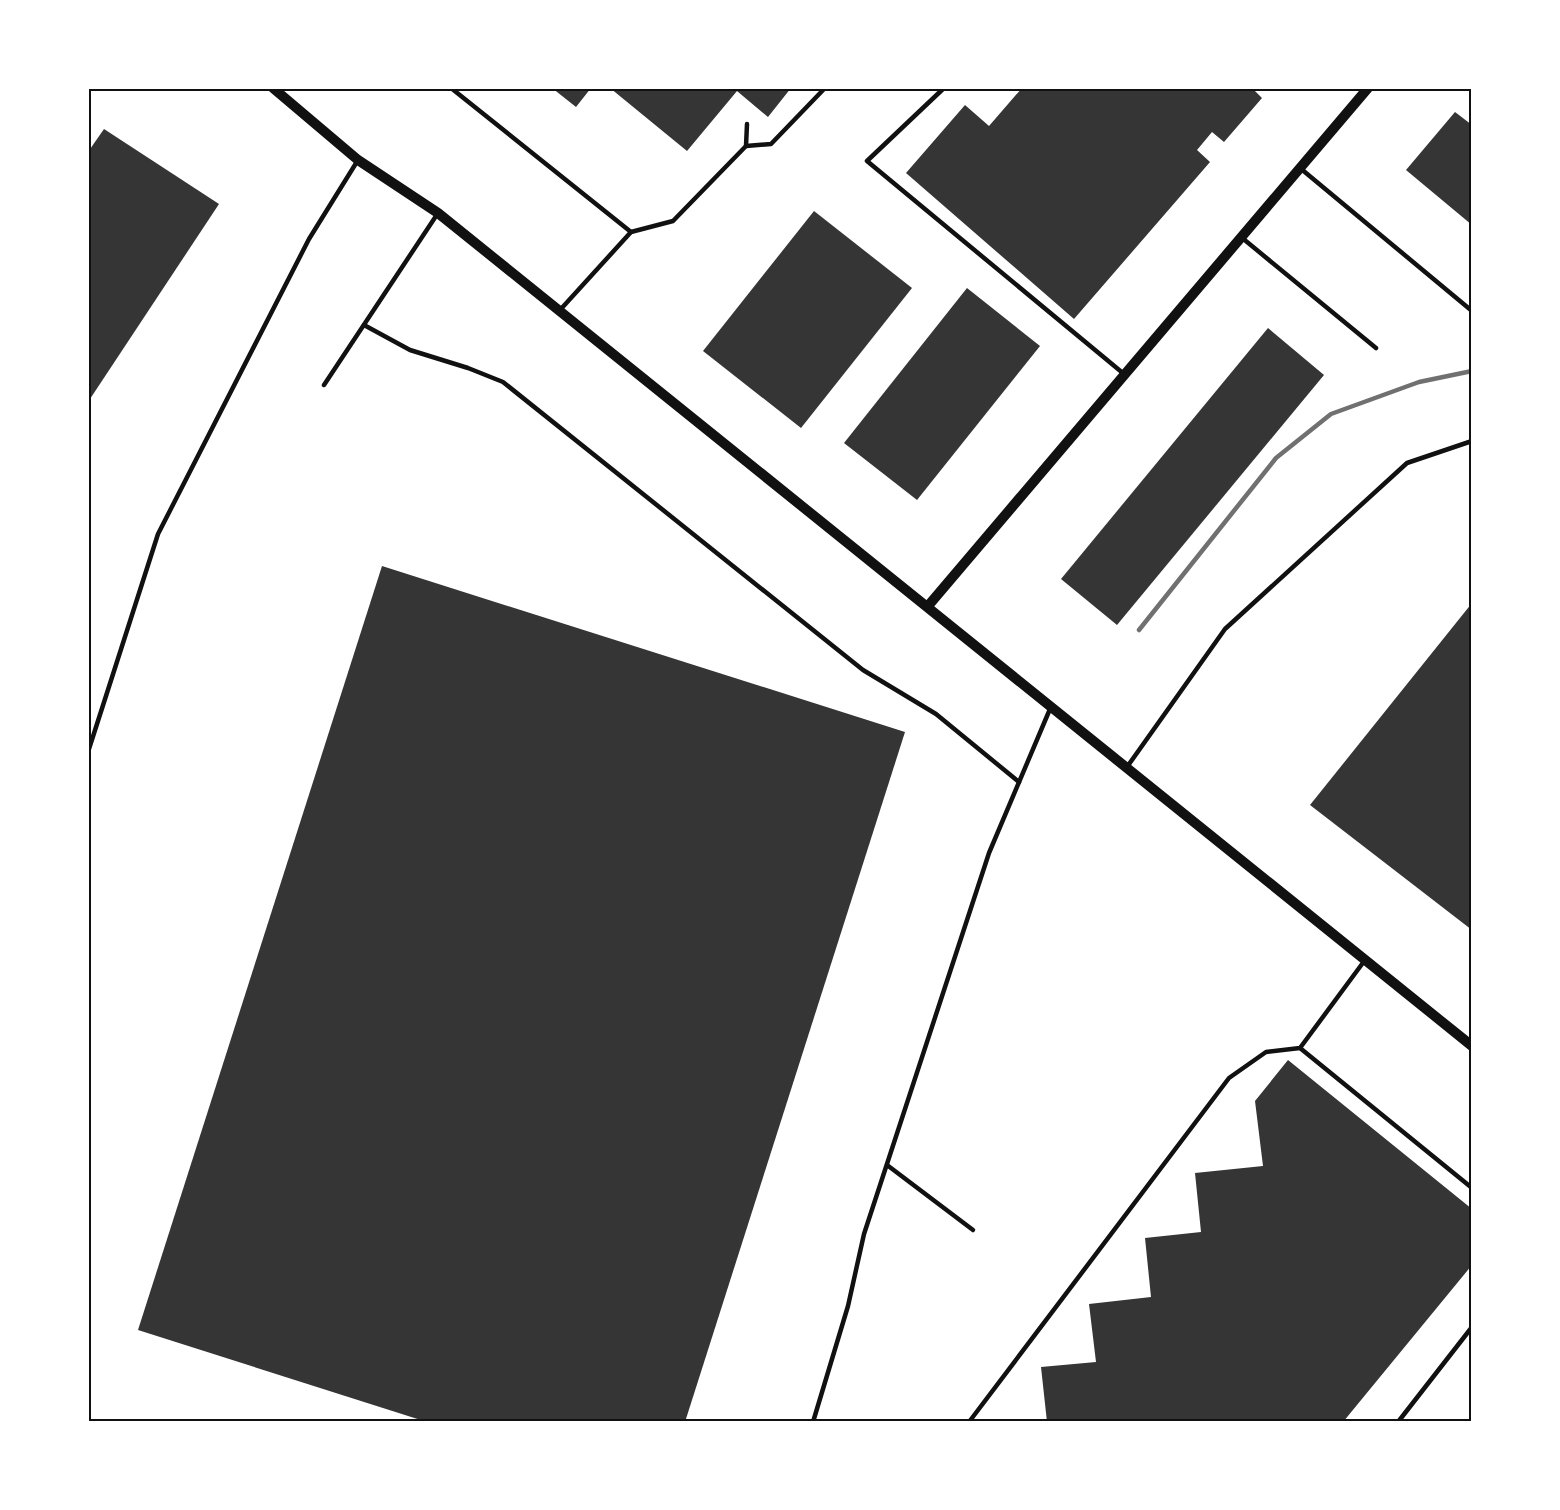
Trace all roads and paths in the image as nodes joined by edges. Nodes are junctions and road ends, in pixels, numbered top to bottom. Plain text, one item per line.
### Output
1 (273, 88) edge
2 (451, 88) edge
3 (825, 88) edge
4 (944, 88) edge
5 (1366, 89) edge
6 (747, 124) dead end
7 (746, 146) junction
8 (358, 160) junction
9 (1300, 168) junction
10 (438, 213) junction
11 (630, 232) junction
12 (1241, 237) junction
13 (560, 311) junction
14 (1472, 311) edge
15 (364, 325) junction
16 (1376, 348) dead end
17 (1124, 374) junction
18 (324, 385) dead end
19 (1472, 441) edge
20 (928, 606) junction
21 (1051, 706) junction
22 (88, 752) edge
23 (1127, 767) junction
24 (1019, 782) junction
25 (1365, 960) junction
26 (1472, 1046) edge
27 (1300, 1048) junction
28 (887, 1165) junction
29 (1472, 1188) edge
30 (973, 1230) dead end
31 (1472, 1327) edge
32 (813, 1422) edge
33 (969, 1422) edge
34 (1398, 1422) edge

1 - 8 street
2 - 11 lane
3 - 7 lane
4 - 17 lane
5 - 9 street
6 - 7 lane
7 - 11 lane
8 - 10 street
8 - 22 lane
9 - 12 street
9 - 14 lane
10 - 13 street
10 - 15 lane
11 - 13 lane
12 - 16 lane
12 - 17 street
13 - 20 street
15 - 18 lane
15 - 24 lane
17 - 20 street
19 - 23 lane
20 - 21 street
21 - 23 street
21 - 24 lane
23 - 25 street
24 - 28 lane
25 - 26 street
25 - 27 lane
27 - 29 lane
27 - 33 lane
28 - 30 lane
28 - 32 lane
31 - 34 lane

